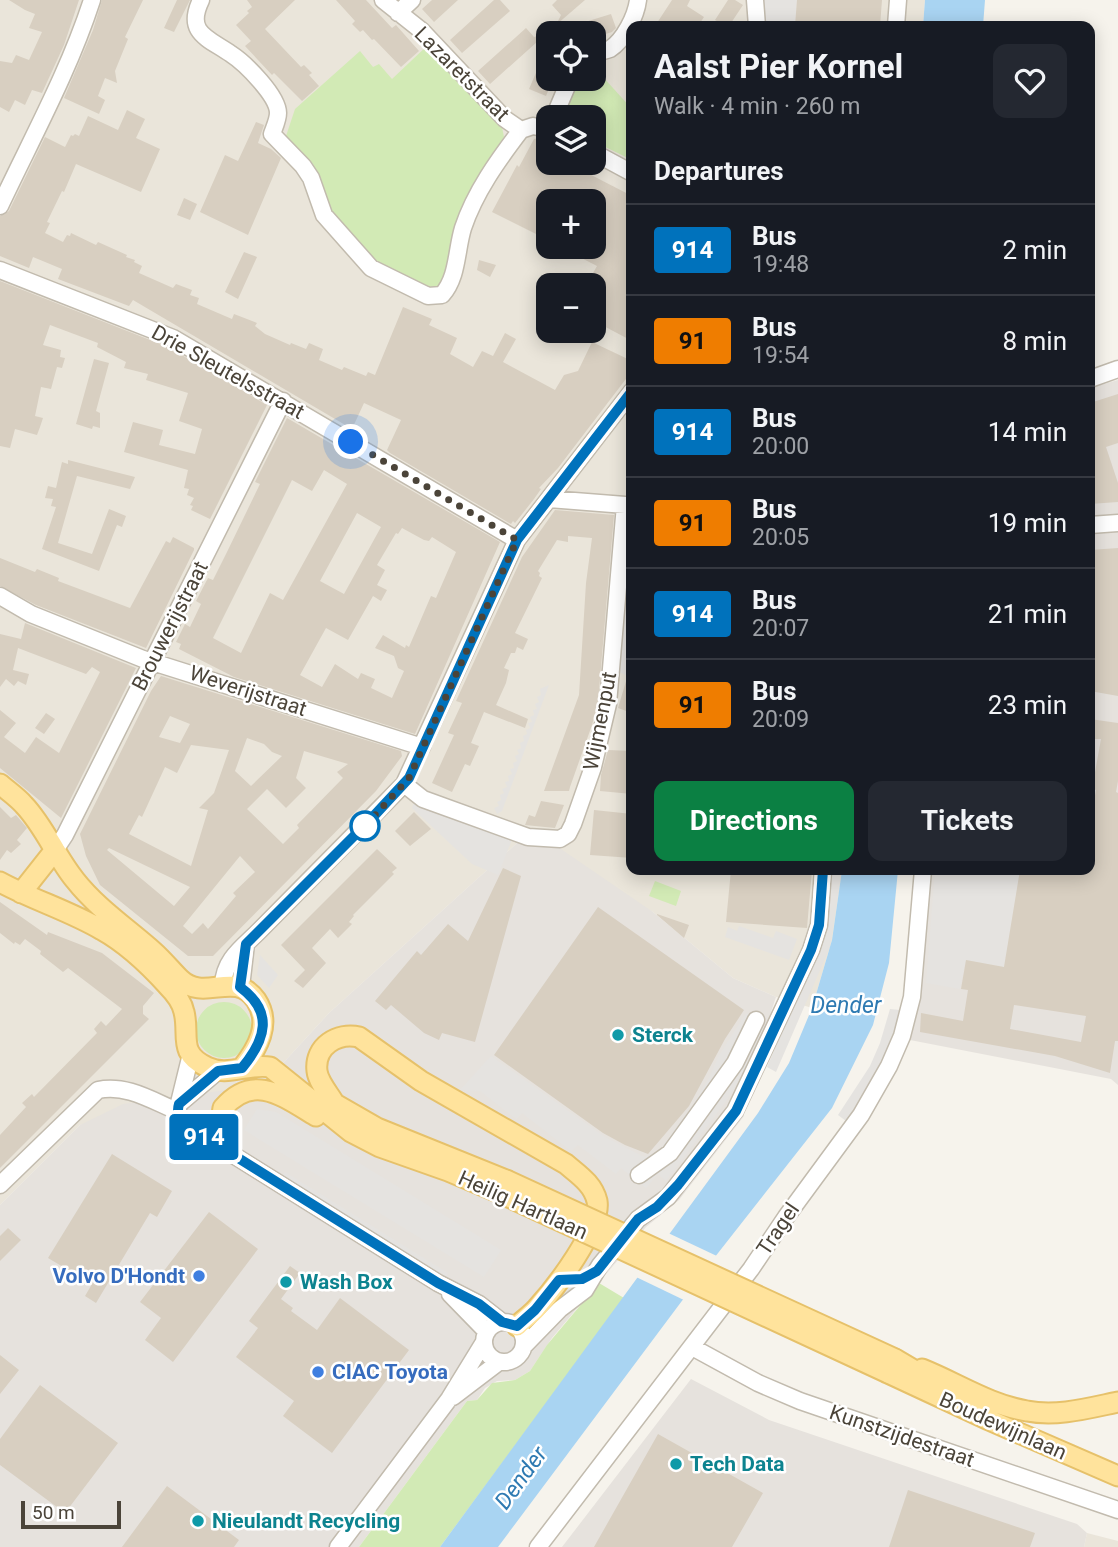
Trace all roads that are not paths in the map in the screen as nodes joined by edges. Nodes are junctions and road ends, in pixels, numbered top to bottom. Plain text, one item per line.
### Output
1 (92, 0) edge
2 (201, 0) edge
3 (383, 0) edge
4 (412, 0) edge
5 (638, 0) edge
6 (755, 0) edge
7 (898, 0) edge
8 (398, 13) junction
9 (631, 21) edge
10 (757, 21) edge
11 (896, 21) edge
12 (626, 29) edge
13 (606, 50) edge
14 (536, 127) edge
15 (521, 130) junction
16 (606, 159) edge
17 (626, 170) edge
18 (0, 206) edge
19 (0, 270) edge
20 (1118, 369) edge
21 (1095, 377) edge
22 (626, 399) edge
23 (283, 401) junction
24 (549, 499) junction
25 (1118, 523) edge
26 (1095, 525) edge
27 (517, 540) junction
28 (0, 596) edge
29 (152, 662) junction
30 (422, 747) junction
31 (0, 784) edge
32 (404, 784) junction
33 (55, 850) junction
34 (824, 875) edge
35 (923, 875) edge
36 (0, 882) edge
37 (21, 893) junction
38 (232, 986) junction
39 (756, 1020) dead end
40 (260, 1040) junction
41 (191, 1054) junction
42 (242, 1068) junction
43 (218, 1071) junction
44 (333, 1101) junction
45 (178, 1107) junction
46 (351, 1132) junction
47 (223, 1148) junction
48 (639, 1175) dead end
49 (0, 1185) edge
50 (503, 1186) junction
51 (597, 1271) junction
52 (559, 1280) junction
53 (438, 1283) junction
54 (509, 1324) junction
55 (485, 1337) junction
56 (524, 1346) junction
57 (692, 1347) junction
58 (499, 1362) junction
59 (892, 1366) junction
60 (449, 1399) junction
61 (1118, 1402) edge
62 (1118, 1463) edge
63 (1118, 1476) edge
64 (1118, 1510) edge
65 (338, 1547) edge
66 (538, 1547) edge

1 - 18 street
2 - 15 street
3 - 8 street, Lazaretstraat
4 - 8 street
5 - 9 street
6 - 10 street
7 - 11 street
8 - 15 street, Lazaretstraat
12 - 13 street
14 - 15 street, Lazaretstraat
16 - 17 street
19 - 23 street, Drie Sleutelsstraat
20 - 21 street
22 - 24 street
23 - 27 street, Drie Sleutelsstraat
23 - 29 street, Brouwerijstraat
24 - 27 street
24 - 32 street, Wijmenput
25 - 26 street
27 - 30 street
28 - 29 street, Weverijstraat
29 - 30 street, Weverijstraat
29 - 33 street, Brouwerijstraat
30 - 32 street
31 - 33 main road
32 - 38 street
33 - 37 main road
33 - 38 main road
34 - 51 street
35 - 57 street, Tragel
36 - 37 main road
37 - 41 main road
38 - 40 main road
39 - 48 street
40 - 42 main road
40 - 44 main road, Heilig Hartlaan
41 - 43 main road
41 - 45 street
42 - 43 main road, Heilig Hartlaan
42 - 46 main road, Heilig Hartlaan
43 - 45 street
44 - 50 main road, Heilig Hartlaan
44 - 52 main road
45 - 47 street
45 - 49 street
46 - 47 main road
46 - 50 main road, Heilig Hartlaan
47 - 53 street
50 - 59 main road, Heilig Hartlaan, bridge
51 - 52 street
51 - 56 street
52 - 54 main road
53 - 54 street
53 - 55 street
54 - 55 street
54 - 56 street
55 - 58 street
55 - 60 street
56 - 58 street
57 - 64 street, Kunstzijdestraat
57 - 66 street, Tragel
58 - 60 street
59 - 61 main road, Boudewijnlaan
59 - 62 main road, Boudewijnlaan
59 - 63 main road, Boudewijnlaan
60 - 65 street

